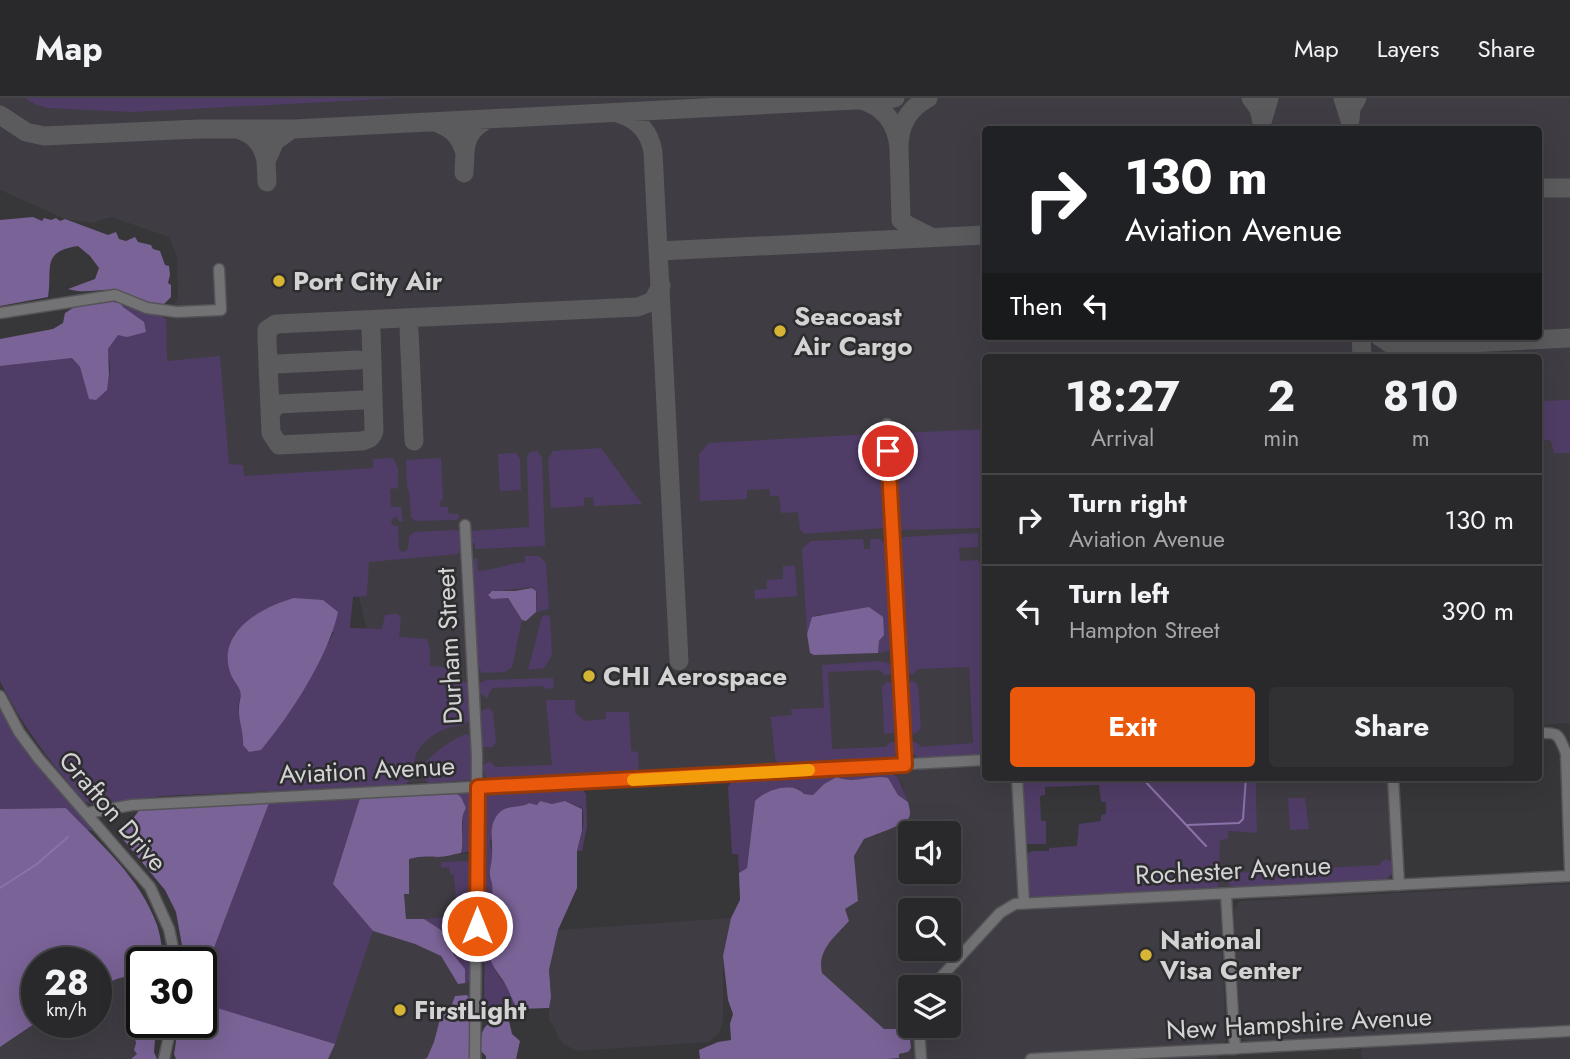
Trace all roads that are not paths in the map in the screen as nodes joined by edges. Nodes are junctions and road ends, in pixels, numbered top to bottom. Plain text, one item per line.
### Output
1 (219, 269) dead end
2 (0, 313) edge
3 (887, 424) dead end
4 (465, 525) dead end
5 (0, 696) edge
6 (1542, 733) edge
7 (982, 760) edge
8 (905, 765) junction
9 (1017, 781) edge
10 (1393, 781) edge
11 (478, 787) junction
12 (87, 813) junction
13 (1570, 869) edge
14 (1570, 876) edge
15 (1399, 885) junction
16 (1226, 894) junction
17 (1024, 903) junction
18 (173, 947) edge
19 (943, 975) edge
20 (1570, 1031) edge
21 (169, 1038) edge
22 (920, 1038) edge
23 (1235, 1049) junction
24 (164, 1059) edge
25 (475, 1059) edge
26 (921, 1059) edge
27 (1031, 1059) edge

1 - 2 street
3 - 8 street
4 - 11 street, Durham Street
5 - 12 street, Grafton Drive
6 - 13 street
7 - 8 street, Aviation Avenue
8 - 11 street, Aviation Avenue
9 - 17 street
10 - 15 street
11 - 12 street, Aviation Avenue
11 - 25 street, Durham Street
12 - 18 street, Grafton Drive
14 - 15 street, Rochester Avenue
15 - 16 street, Rochester Avenue
16 - 17 street, Rochester Avenue
16 - 23 street
17 - 19 street, Rochester Avenue
20 - 23 street, New Hampshire Avenue
21 - 24 street
22 - 26 street
23 - 27 street, New Hampshire Avenue

